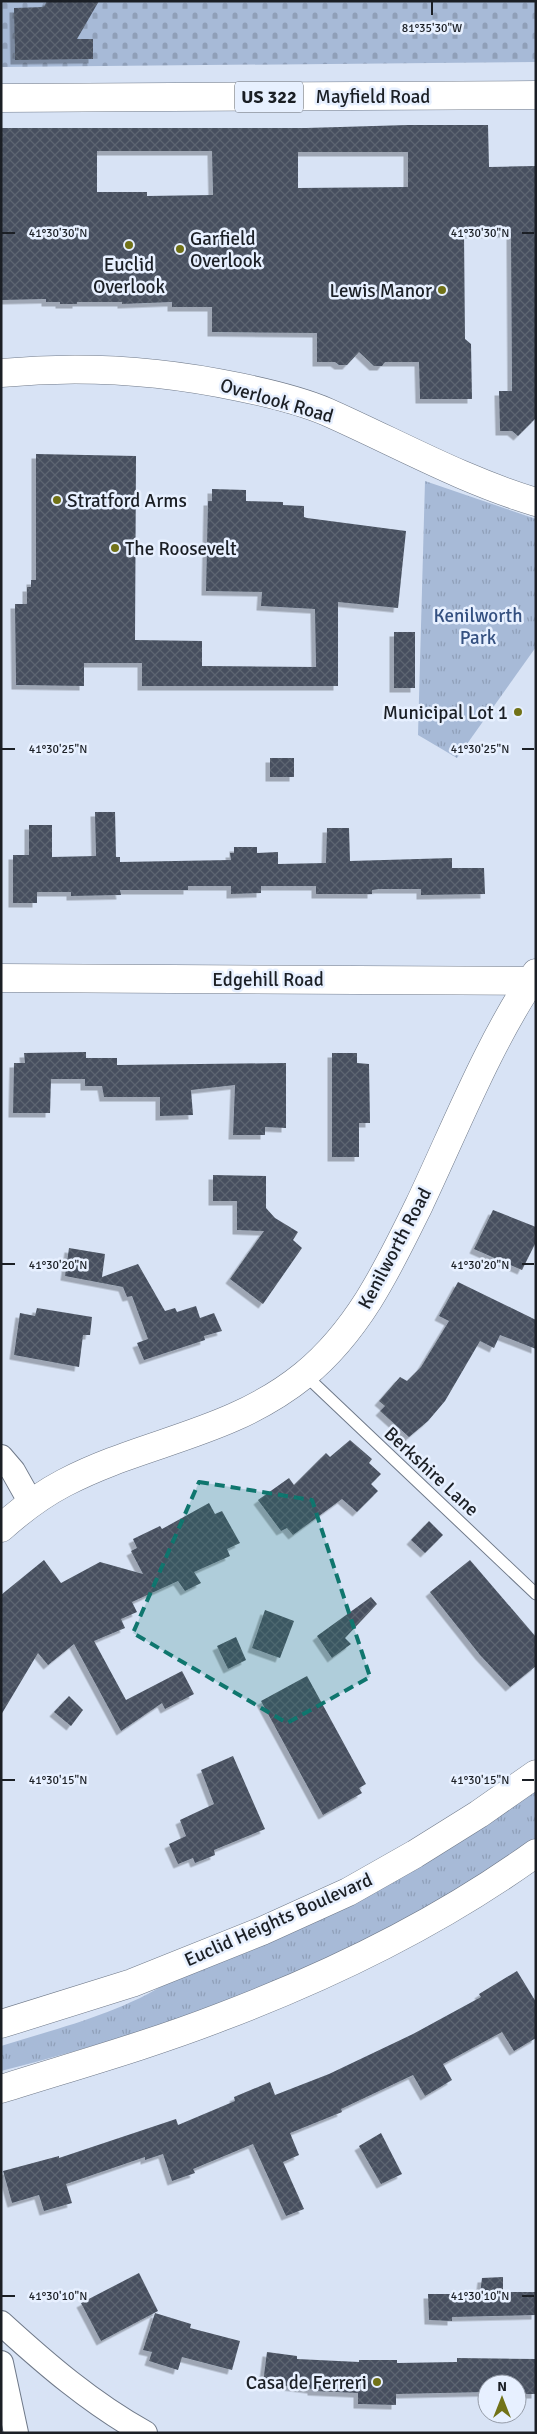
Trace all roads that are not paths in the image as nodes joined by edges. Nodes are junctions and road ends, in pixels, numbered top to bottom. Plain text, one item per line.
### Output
1 (536, 95) edge
2 (1, 98) edge
3 (1, 373) edge
4 (536, 502) edge
5 (1, 978) edge
6 (534, 978) edge
7 (304, 1374) junction
8 (1, 1457) edge
9 (31, 1503) junction
10 (1, 1528) edge
11 (536, 1594) edge
12 (536, 1774) edge
13 (536, 1853) edge
14 (1, 2024) edge
15 (1, 2089) edge
16 (1, 2323) edge
17 (1, 2363) edge
18 (16, 2433) edge
19 (145, 2433) edge

1 - 2 main road, Mayfield Road / US 322
3 - 4 main road, Overlook Road
5 - 6 main road, Edgehill Road
6 - 7 main road, Kenilworth Road
7 - 9 main road, Kenilworth Road
7 - 11 lane, Berkshire Lane
8 - 9 street
9 - 10 main road, Kenilworth Road
12 - 14 main road, Euclid Heights Boulevard
13 - 15 main road
16 - 19 street
17 - 18 street

